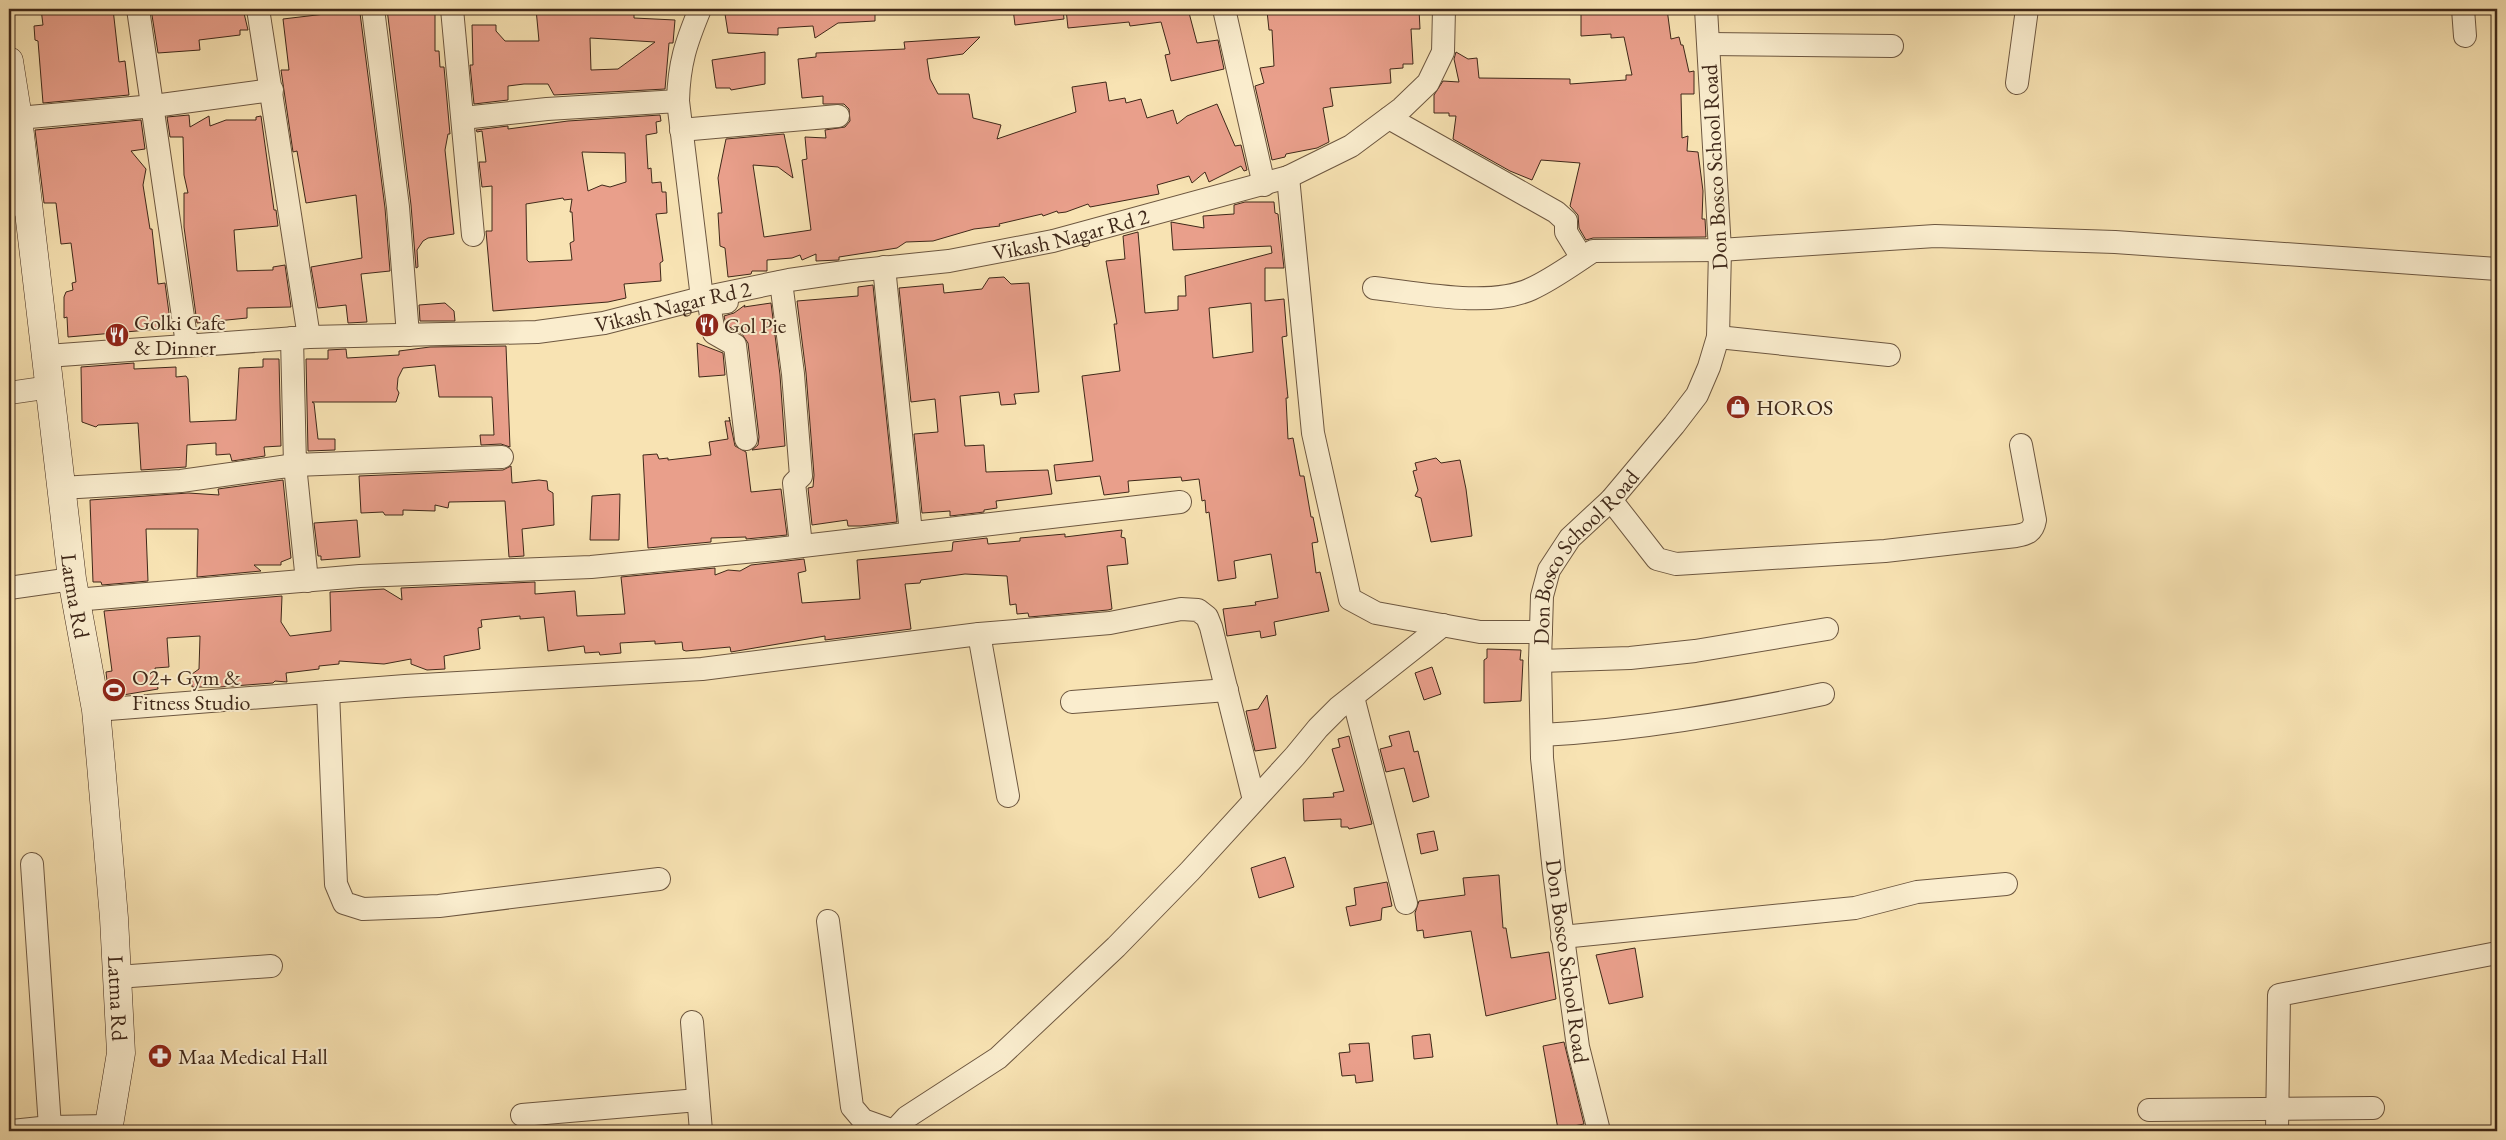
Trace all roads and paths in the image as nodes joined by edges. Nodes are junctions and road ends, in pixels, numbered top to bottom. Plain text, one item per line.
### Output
1 (138, 9) edge
2 (258, 9) edge
3 (373, 9) edge
4 (452, 9) edge
5 (700, 9) edge
6 (1224, 9) edge
7 (1444, 9) edge
8 (1706, 9) edge
9 (2028, 9) edge
10 (2463, 9) edge
11 (2465, 36) dead end
12 (1709, 44) junction
13 (1892, 46) dead end
14 (9, 60) edge
15 (2017, 83) dead end
16 (272, 90) junction
17 (678, 101) junction
18 (154, 106) junction
19 (838, 116) dead end
20 (18, 118) junction
21 (463, 118) junction
22 (1389, 118) junction
23 (681, 130) junction
24 (1288, 178) junction
25 (1264, 185) junction
26 (18, 204) edge
27 (473, 236) dead end
28 (1720, 250) junction
29 (1582, 258) junction
30 (884, 267) junction
31 (2497, 269) edge
32 (781, 282) junction
33 (1374, 288) dead end
34 (725, 293) junction
35 (702, 298) junction
36 (408, 335) junction
37 (300, 337) junction
38 (1718, 337) junction
39 (187, 344) junction
40 (1889, 355) dead end
41 (47, 356) junction
42 (50, 387) junction
43 (9, 393) edge
44 (746, 439) dead end
45 (2021, 445) dead end
46 (502, 457) dead end
47 (295, 466) junction
48 (61, 488) junction
49 (1611, 500) junction
50 (1180, 502) dead end
51 (911, 533) junction
52 (801, 545) junction
53 (307, 581) junction
54 (9, 588) edge
55 (73, 589) junction
56 (1443, 625) junction
57 (1827, 629) dead end
58 (1541, 632) junction
59 (979, 634) junction
60 (1540, 660) junction
61 (1227, 690) junction
62 (328, 692) junction
63 (1823, 694) dead end
64 (1353, 696) junction
65 (1072, 702) dead end
66 (96, 710) junction
67 (1542, 735) junction
68 (1008, 796) dead end
69 (1254, 800) junction
70 (32, 864) dead end
71 (659, 879) dead end
72 (2006, 884) dead end
73 (1406, 903) dead end
74 (828, 921) dead end
75 (1562, 936) junction
76 (2497, 953) edge
77 (270, 966) dead end
78 (117, 977) junction
79 (692, 1022) dead end
80 (698, 1100) junction
81 (2278, 1108) junction
82 (2374, 1108) dead end
83 (2149, 1110) dead end
84 (522, 1115) dead end
85 (50, 1126) junction
86 (108, 1129) edge
87 (12, 1131) edge
88 (701, 1131) edge
89 (894, 1131) edge
90 (1599, 1131) edge
91 (2277, 1131) edge

1 - 18 street
2 - 16 street
3 - 36 street
4 - 21 street
5 - 17 street
6 - 25 street
7 - 22 street, Vikash Nagar Rd 2
8 - 12 street, Don Bosco School Road
9 - 15 street
10 - 11 street
12 - 13 street
12 - 28 street, Don Bosco School Road
14 - 20 street, Latma Rd
16 - 18 street
16 - 37 street
17 - 21 street
17 - 23 street
18 - 20 street
18 - 39 street
19 - 23 street
20 - 26 street, Latma Rd
21 - 27 street
22 - 24 street, Vikash Nagar Rd 2
22 - 29 street
23 - 35 street
24 - 25 street, Vikash Nagar Rd 2
24 - 56 street
25 - 30 street, Vikash Nagar Rd 2
26 - 41 street, Latma Rd
28 - 29 street
28 - 31 street
28 - 38 street, Don Bosco School Road
29 - 33 street
30 - 32 street, Vikash Nagar Rd 2
30 - 51 street
32 - 34 street, Vikash Nagar Rd 2
32 - 52 street
34 - 35 street, Vikash Nagar Rd 2
34 - 44 street
35 - 36 street, Vikash Nagar Rd 2
36 - 37 street, Vikash Nagar Rd 2
37 - 39 street, Vikash Nagar Rd 2
37 - 47 street
38 - 40 street
38 - 49 street, Don Bosco School Road
39 - 41 street, Vikash Nagar Rd 2
41 - 42 street, Latma Rd
42 - 43 street
42 - 48 street, Latma Rd
45 - 49 street
46 - 47 street
47 - 48 street
47 - 53 street
48 - 55 street, Latma Rd
49 - 58 street, Don Bosco School Road
50 - 51 street
51 - 52 street
52 - 53 street
53 - 55 street
54 - 55 street
55 - 66 street, Latma Rd
56 - 58 street
56 - 64 street
57 - 60 street
58 - 60 street, Don Bosco School Road
59 - 61 street
59 - 62 street
59 - 68 street
60 - 67 street, Don Bosco School Road
61 - 65 street
61 - 69 street
62 - 66 street
62 - 71 street
63 - 67 street
64 - 69 street
64 - 73 street
66 - 78 street, Latma Rd
67 - 75 street, Don Bosco School Road
69 - 89 street
70 - 85 street
72 - 75 street
74 - 89 street
75 - 90 street, Don Bosco School Road
76 - 81 street
77 - 78 street
78 - 86 street, Latma Rd
79 - 80 street
80 - 84 street
80 - 88 street
81 - 82 street
81 - 83 street
81 - 91 street
85 - 86 street
85 - 87 street

